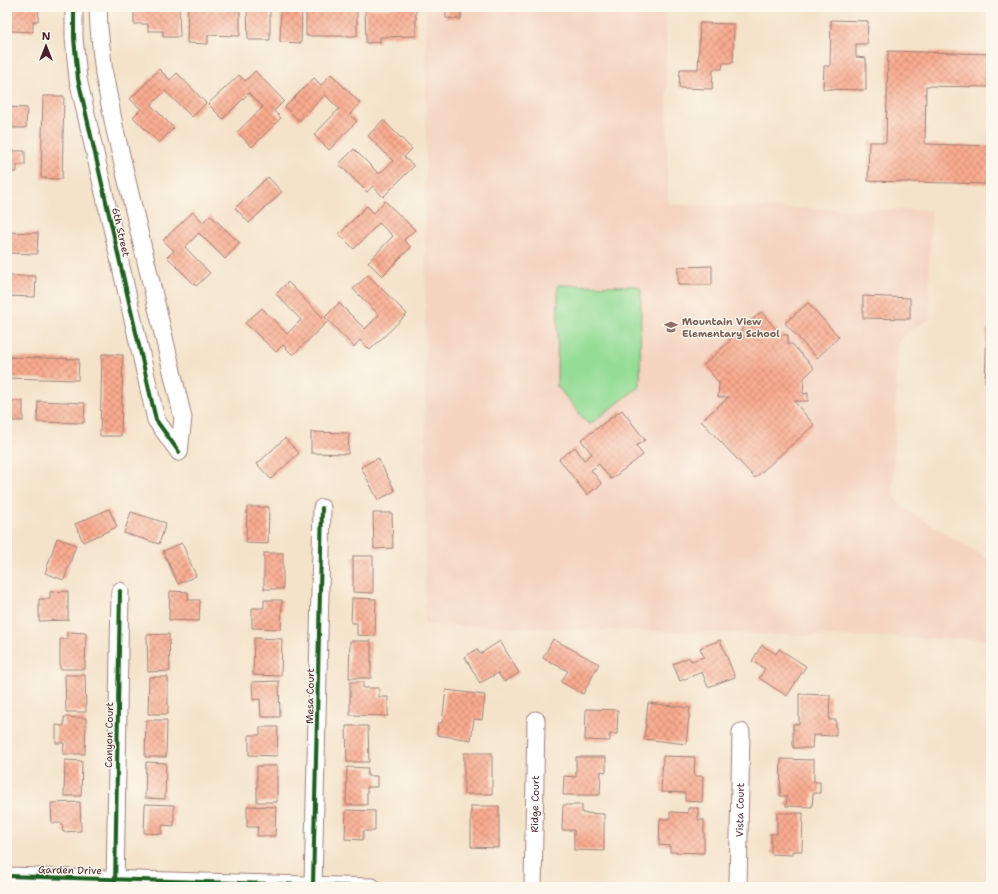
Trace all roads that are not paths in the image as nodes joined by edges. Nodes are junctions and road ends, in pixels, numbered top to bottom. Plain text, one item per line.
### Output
1 (74, 7) edge
2 (98, 7) edge
3 (322, 508) dead end
4 (120, 591) dead end
5 (536, 720) dead end
6 (741, 732) dead end
7 (7, 876) edge
8 (115, 883) edge
9 (313, 885) junction
10 (372, 887) edge
11 (533, 887) edge
12 (738, 887) edge

1 - 2 street, 6th Street
3 - 9 street, Mesa Court
4 - 8 street, Canyon Court
5 - 11 street, Ridge Court
6 - 12 street, Vista Court
7 - 8 street, Garden Drive
8 - 9 street, Garden Drive
9 - 10 street, Garden Drive

